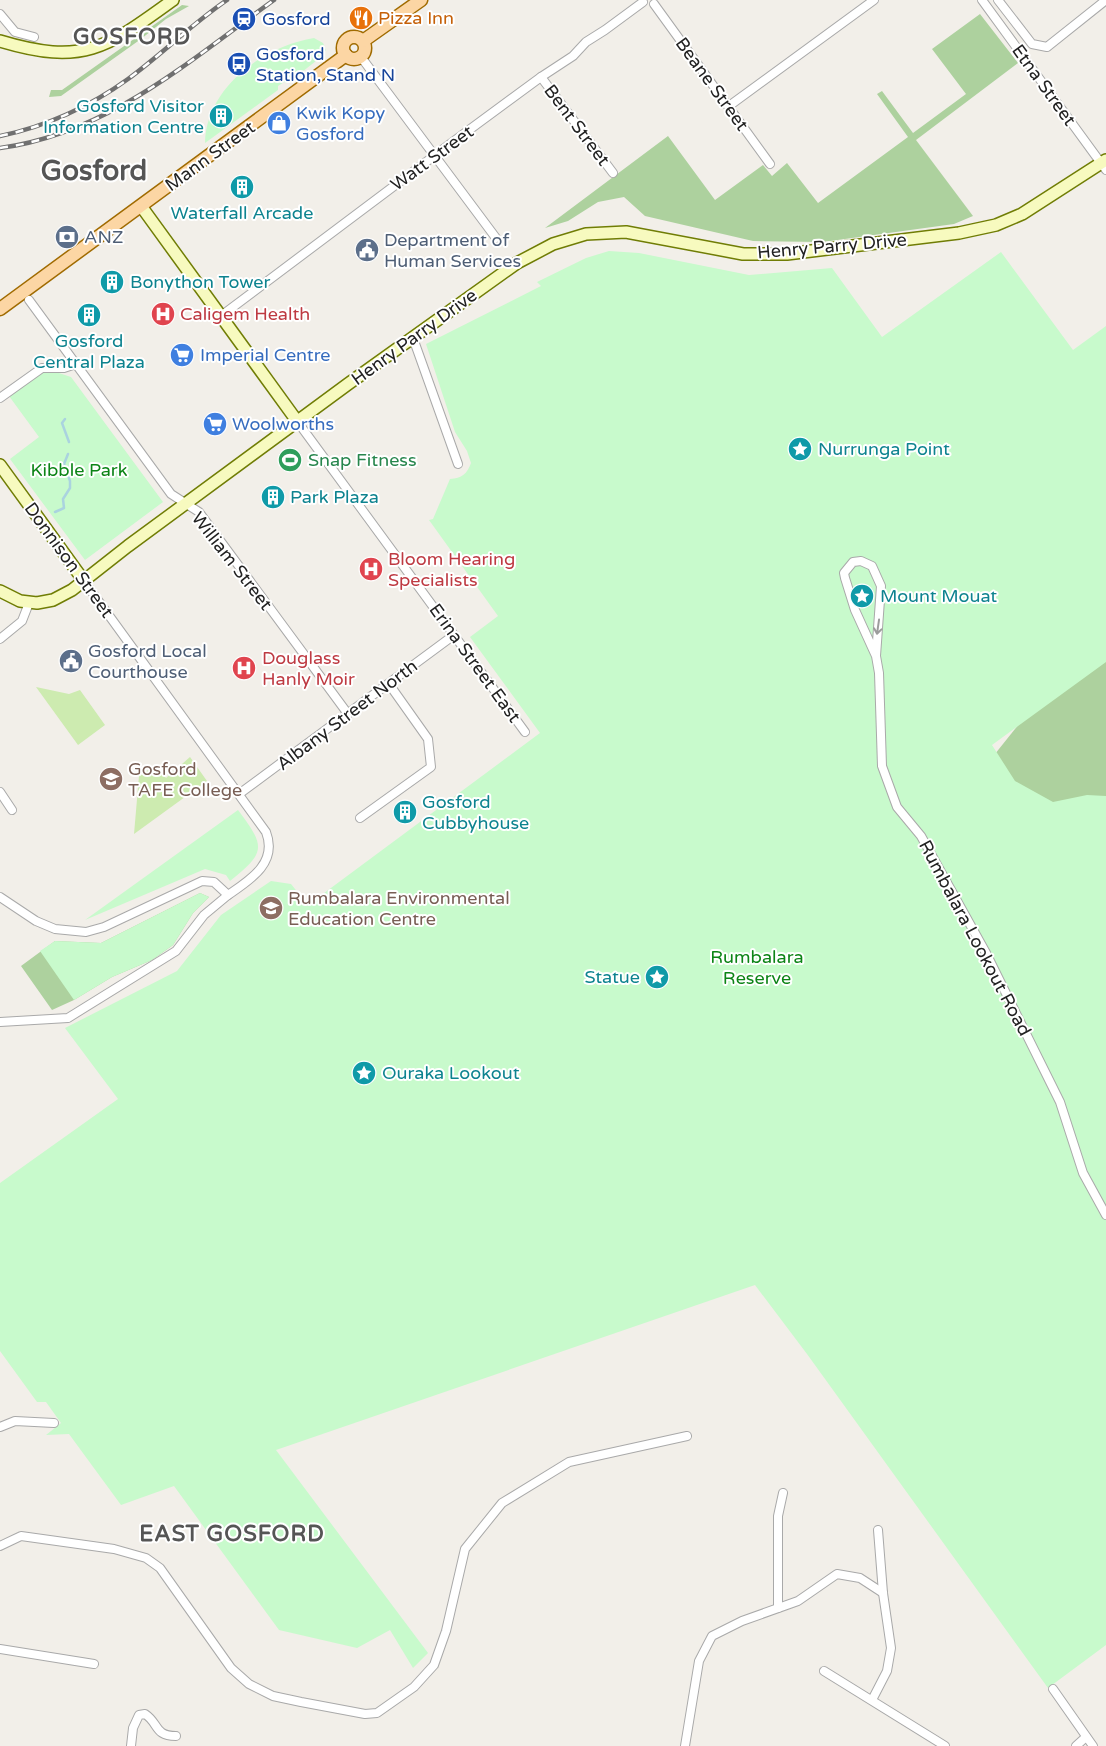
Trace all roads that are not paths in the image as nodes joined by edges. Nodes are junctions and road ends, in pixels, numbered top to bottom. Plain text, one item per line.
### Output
1 (173, 0) edge
2 (421, 0) edge
3 (874, 0) edge
4 (982, 0) edge
5 (998, 0) edge
6 (1106, 0) edge
7 (643, 1) edge
8 (655, 2) edge
9 (0, 14) edge
10 (34, 37) dead end
11 (363, 41) junction
12 (0, 42) edge
13 (346, 55) junction
14 (361, 57) junction
15 (541, 77) junction
16 (729, 106) junction
17 (434, 155) junction
18 (770, 164) dead end
19 (1105, 165) edge
20 (613, 173) dead end
21 (141, 206) junction
22 (496, 238) dead end
23 (29, 300) dead end
24 (0, 309) edge
25 (221, 316) junction
26 (413, 338) junction
27 (76, 364) junction
28 (0, 398) edge
29 (297, 422) junction
30 (458, 464) dead end
31 (0, 466) edge
32 (185, 504) junction
33 (84, 581) junction
34 (0, 591) edge
35 (29, 603) junction
36 (454, 635) junction
37 (0, 639) edge
38 (876, 656) junction
39 (389, 684) junction
40 (348, 714) junction
41 (526, 732) dead end
42 (0, 792) edge
43 (239, 794) junction
44 (12, 810) dead end
45 (360, 818) dead end
46 (228, 895) junction
47 (0, 897) edge
48 (0, 1022) edge
49 (1106, 1216) edge
50 (54, 1423) dead end
51 (0, 1426) edge
52 (687, 1436) dead end
53 (782, 1493) dead end
54 (878, 1530) dead end
55 (0, 1546) edge
56 (883, 1593) junction
57 (778, 1608) junction
58 (0, 1649) edge
59 (94, 1664) dead end
60 (824, 1672) dead end
61 (1053, 1689) dead end
62 (872, 1700) junction
63 (176, 1736) dead end
64 (1086, 1737) junction
65 (131, 1746) edge
66 (685, 1746) edge
67 (945, 1746) edge
68 (1076, 1746) edge
69 (1093, 1746) edge

1 - 12 main road
2 - 11 main road, Mann Street
3 - 16 street
4 - 19 street, Etna Street
5 - 6 street
7 - 8 street
7 - 15 street, Watt Street
8 - 16 street, Beane Street
9 - 10 street
11 - 13 main road, Mann Street
11 - 14 main road
13 - 14 main road
13 - 21 main road, Mann Street
14 - 17 street
15 - 17 street, Watt Street
15 - 20 street, Bent Street
16 - 18 street, Beane Street
17 - 22 street
17 - 25 street, Watt Street
19 - 26 main road, Henry Parry Drive
21 - 24 main road, Mann Street
21 - 25 main road, Erina Street East
23 - 27 street, William Street
25 - 29 main road, Erina Street East
26 - 29 main road, Henry Parry Drive
26 - 30 street
27 - 28 street
27 - 32 street, William Street
29 - 32 main road, Henry Parry Drive
29 - 36 street, Erina Street East
31 - 33 main road, Donnison Street
32 - 33 main road, Henry Parry Drive
32 - 40 street, William Street
33 - 35 main road, Henry Parry Drive
33 - 43 street, Donnison Street
34 - 35 main road, Henry Parry Drive
35 - 37 street
36 - 39 street, Albany Street North
36 - 41 street, Erina Street East
38 -> 38 street, Rumbalara Lookout Road
38 - 49 street, Rumbalara Lookout Road
39 - 40 street, Albany Street North
39 - 45 street
40 - 43 street, Albany Street North
42 - 44 street
43 - 46 street, Donnison Street
46 - 47 street
46 - 48 street, Donnison Street
50 - 51 street
52 - 55 street
53 - 57 street
54 - 56 street
56 - 57 street
56 - 62 street
57 - 66 street
58 - 59 street
60 - 62 street
61 - 64 street
62 - 67 street
63 - 65 street
64 - 68 street
64 - 69 street

